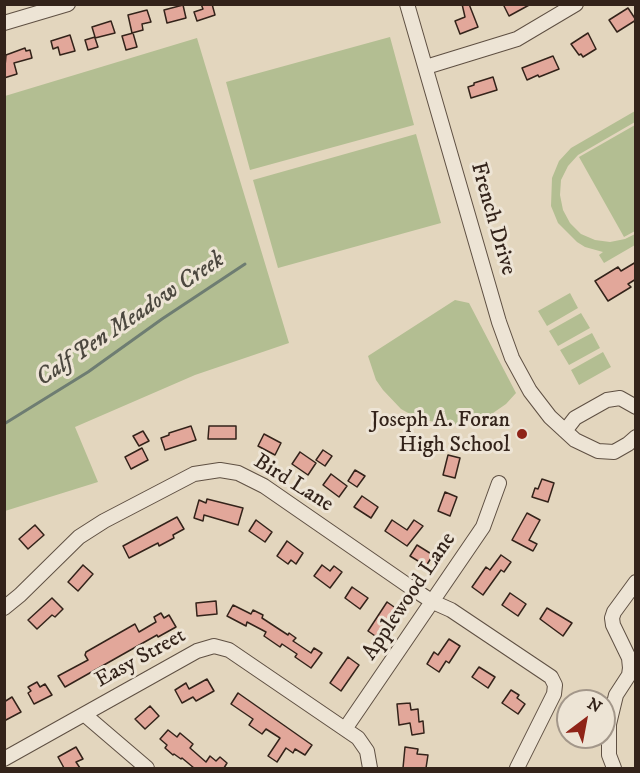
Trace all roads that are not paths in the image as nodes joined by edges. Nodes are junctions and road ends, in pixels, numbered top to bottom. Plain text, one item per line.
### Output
1 (68, 4) edge
2 (408, 4) edge
3 (576, 4) edge
4 (4, 23) edge
5 (426, 67) junction
6 (636, 407) edge
7 (565, 431) junction
8 (636, 437) edge
9 (499, 483) dead end
10 (636, 582) edge
11 (433, 602) junction
12 (4, 608) edge
13 (633, 666) edge
14 (84, 715) junction
15 (345, 729) junction
16 (4, 759) edge
17 (147, 768) edge
18 (370, 768) edge
19 (517, 768) edge
20 (614, 768) edge

1 - 4 street
2 - 5 street, French Drive
3 - 5 street
5 - 7 street, French Drive
6 - 7 street
7 - 8 street, French Drive
9 - 11 street, Applewood Lane
10 - 13 street
11 - 12 street, Bird Lane
11 - 15 street, Applewood Lane
11 - 19 street, Bird Lane
13 - 20 street
14 - 15 street, Easy Street
14 - 16 street, Easy Street
14 - 17 street
15 - 18 street, Easy Street

